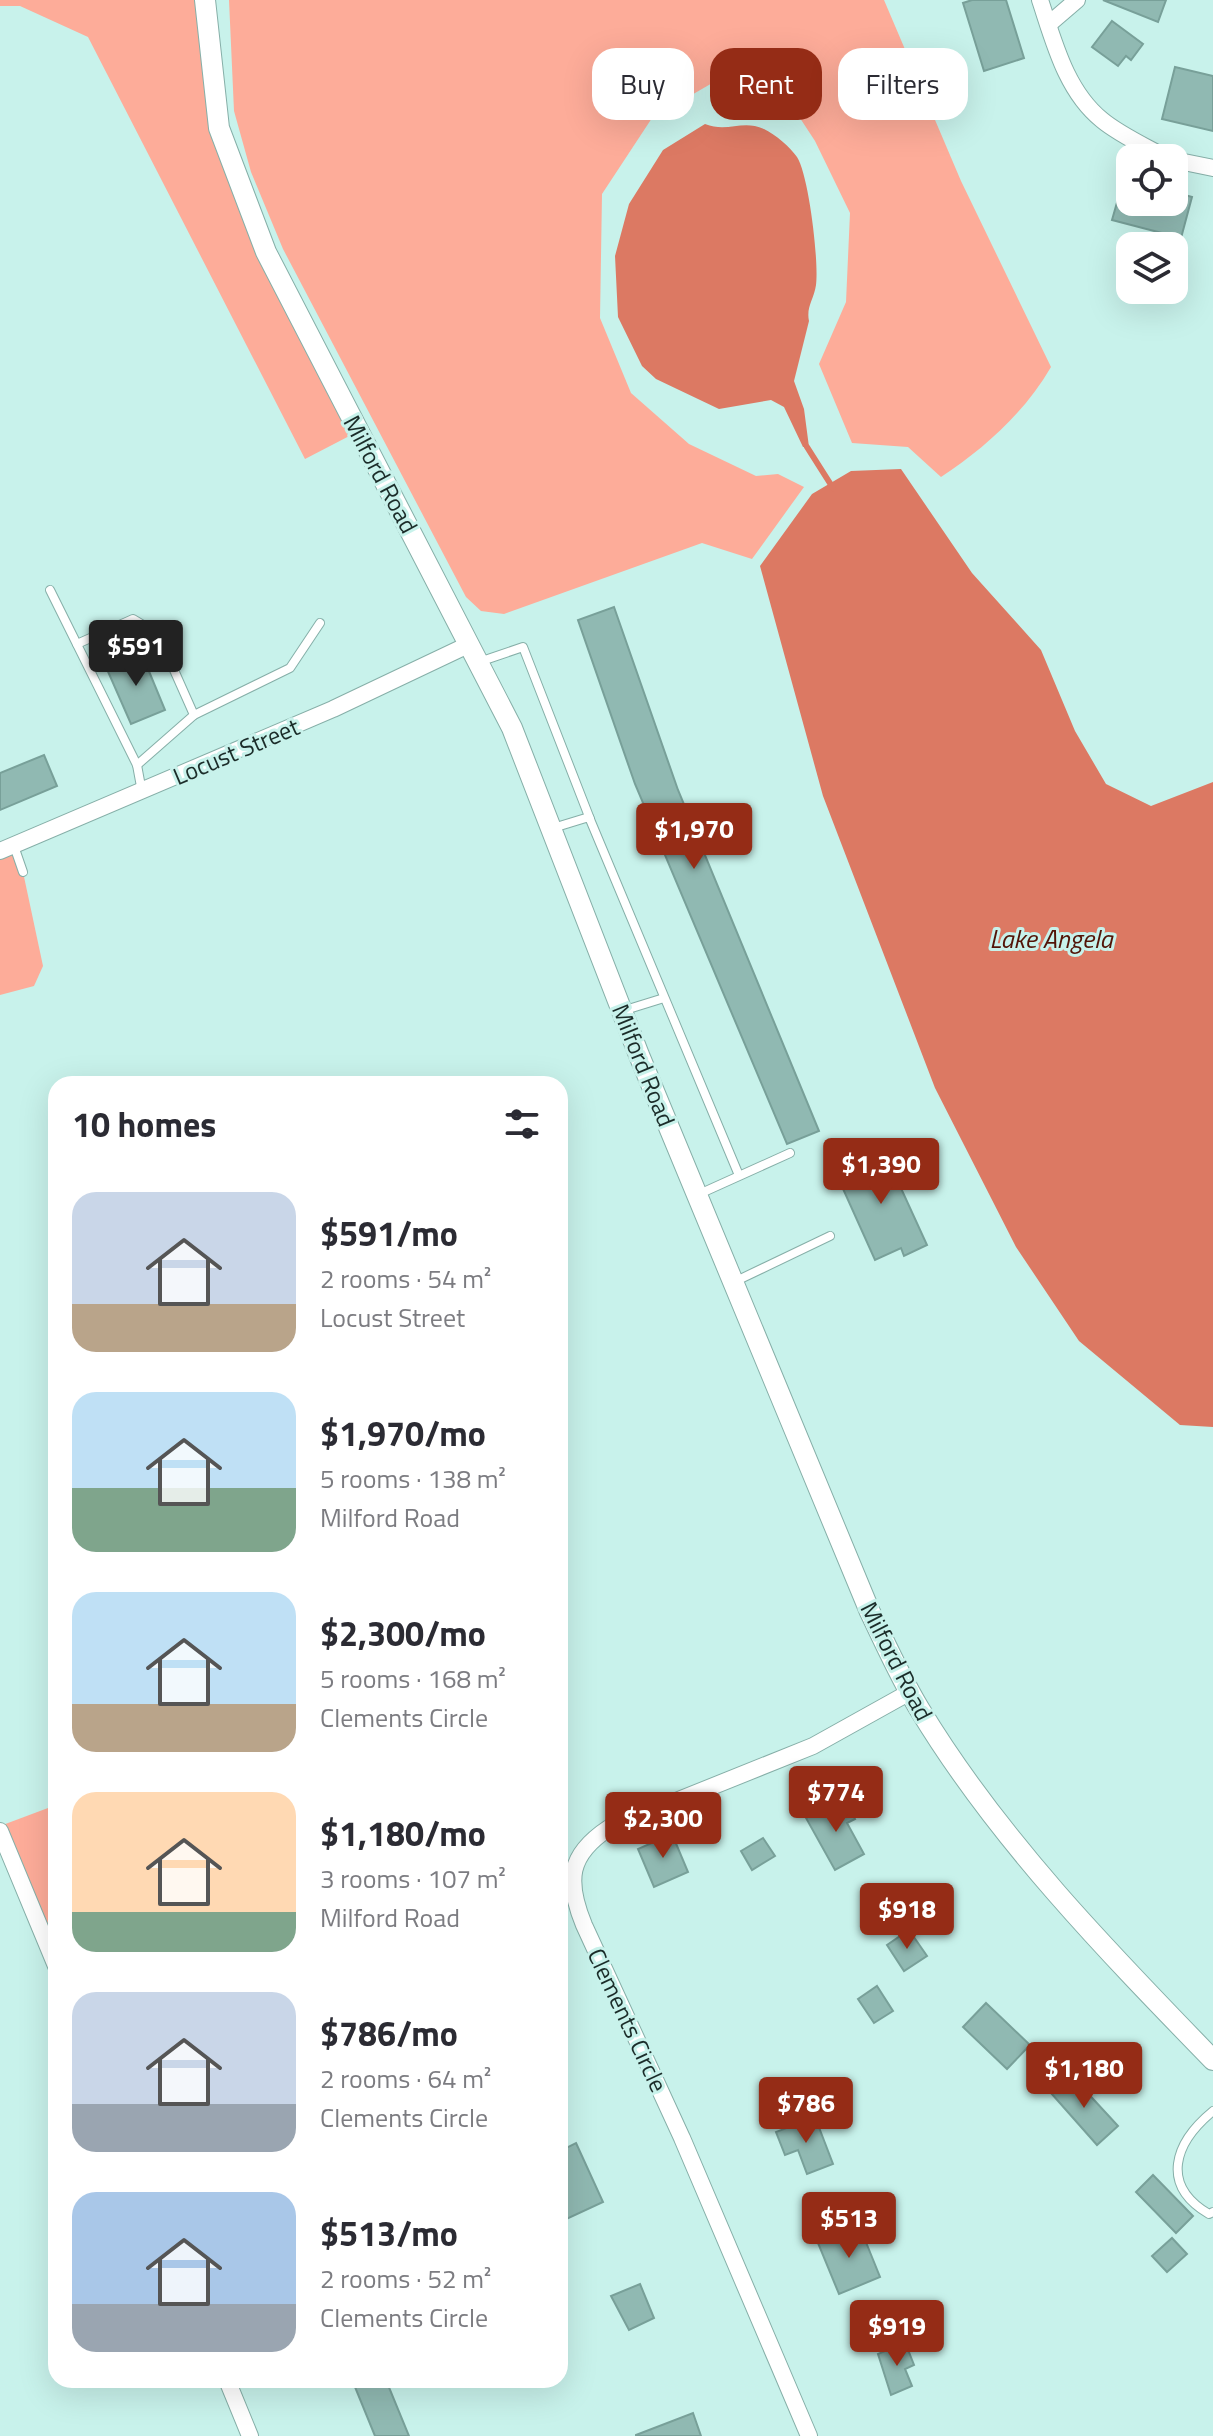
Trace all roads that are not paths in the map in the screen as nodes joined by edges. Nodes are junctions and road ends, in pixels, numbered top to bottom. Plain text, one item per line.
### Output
1 (205, 0) edge
2 (1040, 0) edge
3 (1077, 0) edge
4 (1049, 24) junction
5 (1142, 144) edge
6 (1188, 163) edge
7 (1213, 168) edge
8 (50, 590) dead end
9 (320, 623) dead end
10 (77, 644) junction
11 (474, 653) junction
12 (194, 715) junction
13 (137, 765) junction
14 (142, 792) junction
15 (590, 819) junction
16 (551, 829) junction
17 (7, 849) edge
18 (23, 872) dead end
19 (664, 998) junction
20 (622, 1011) junction
21 (790, 1153) dead end
22 (738, 1173) junction
23 (697, 1195) junction
24 (830, 1236) dead end
25 (733, 1282) junction
26 (910, 1692) junction
27 (0, 1831) edge
28 (48, 1947) edge
29 (1213, 2060) edge
30 (1213, 2111) edge
31 (1213, 2212) edge
32 (230, 2388) edge
33 (250, 2436) edge
34 (809, 2436) edge

1 - 11 street, Milford Road
2 - 4 street
3 - 4 street
4 - 5 street
6 - 7 street
8 - 10 lane
9 - 12 lane
10 - 12 lane
10 - 13 lane
11 - 14 street, Locust Street
11 - 15 lane
11 - 16 street, Milford Road
12 - 13 lane
13 - 14 lane
14 - 17 street, Locust Street
15 - 16 lane
15 - 19 lane
16 - 20 street, Milford Road
17 - 18 lane
19 - 20 lane
19 - 22 lane
20 - 23 street, Milford Road
21 - 22 lane
22 - 23 lane
23 - 25 street, Milford Road
24 - 25 lane
25 - 26 street, Milford Road
26 - 29 street, Milford Road
26 - 34 street, Clements Circle
27 - 28 street
30 - 31 lane
32 - 33 street

